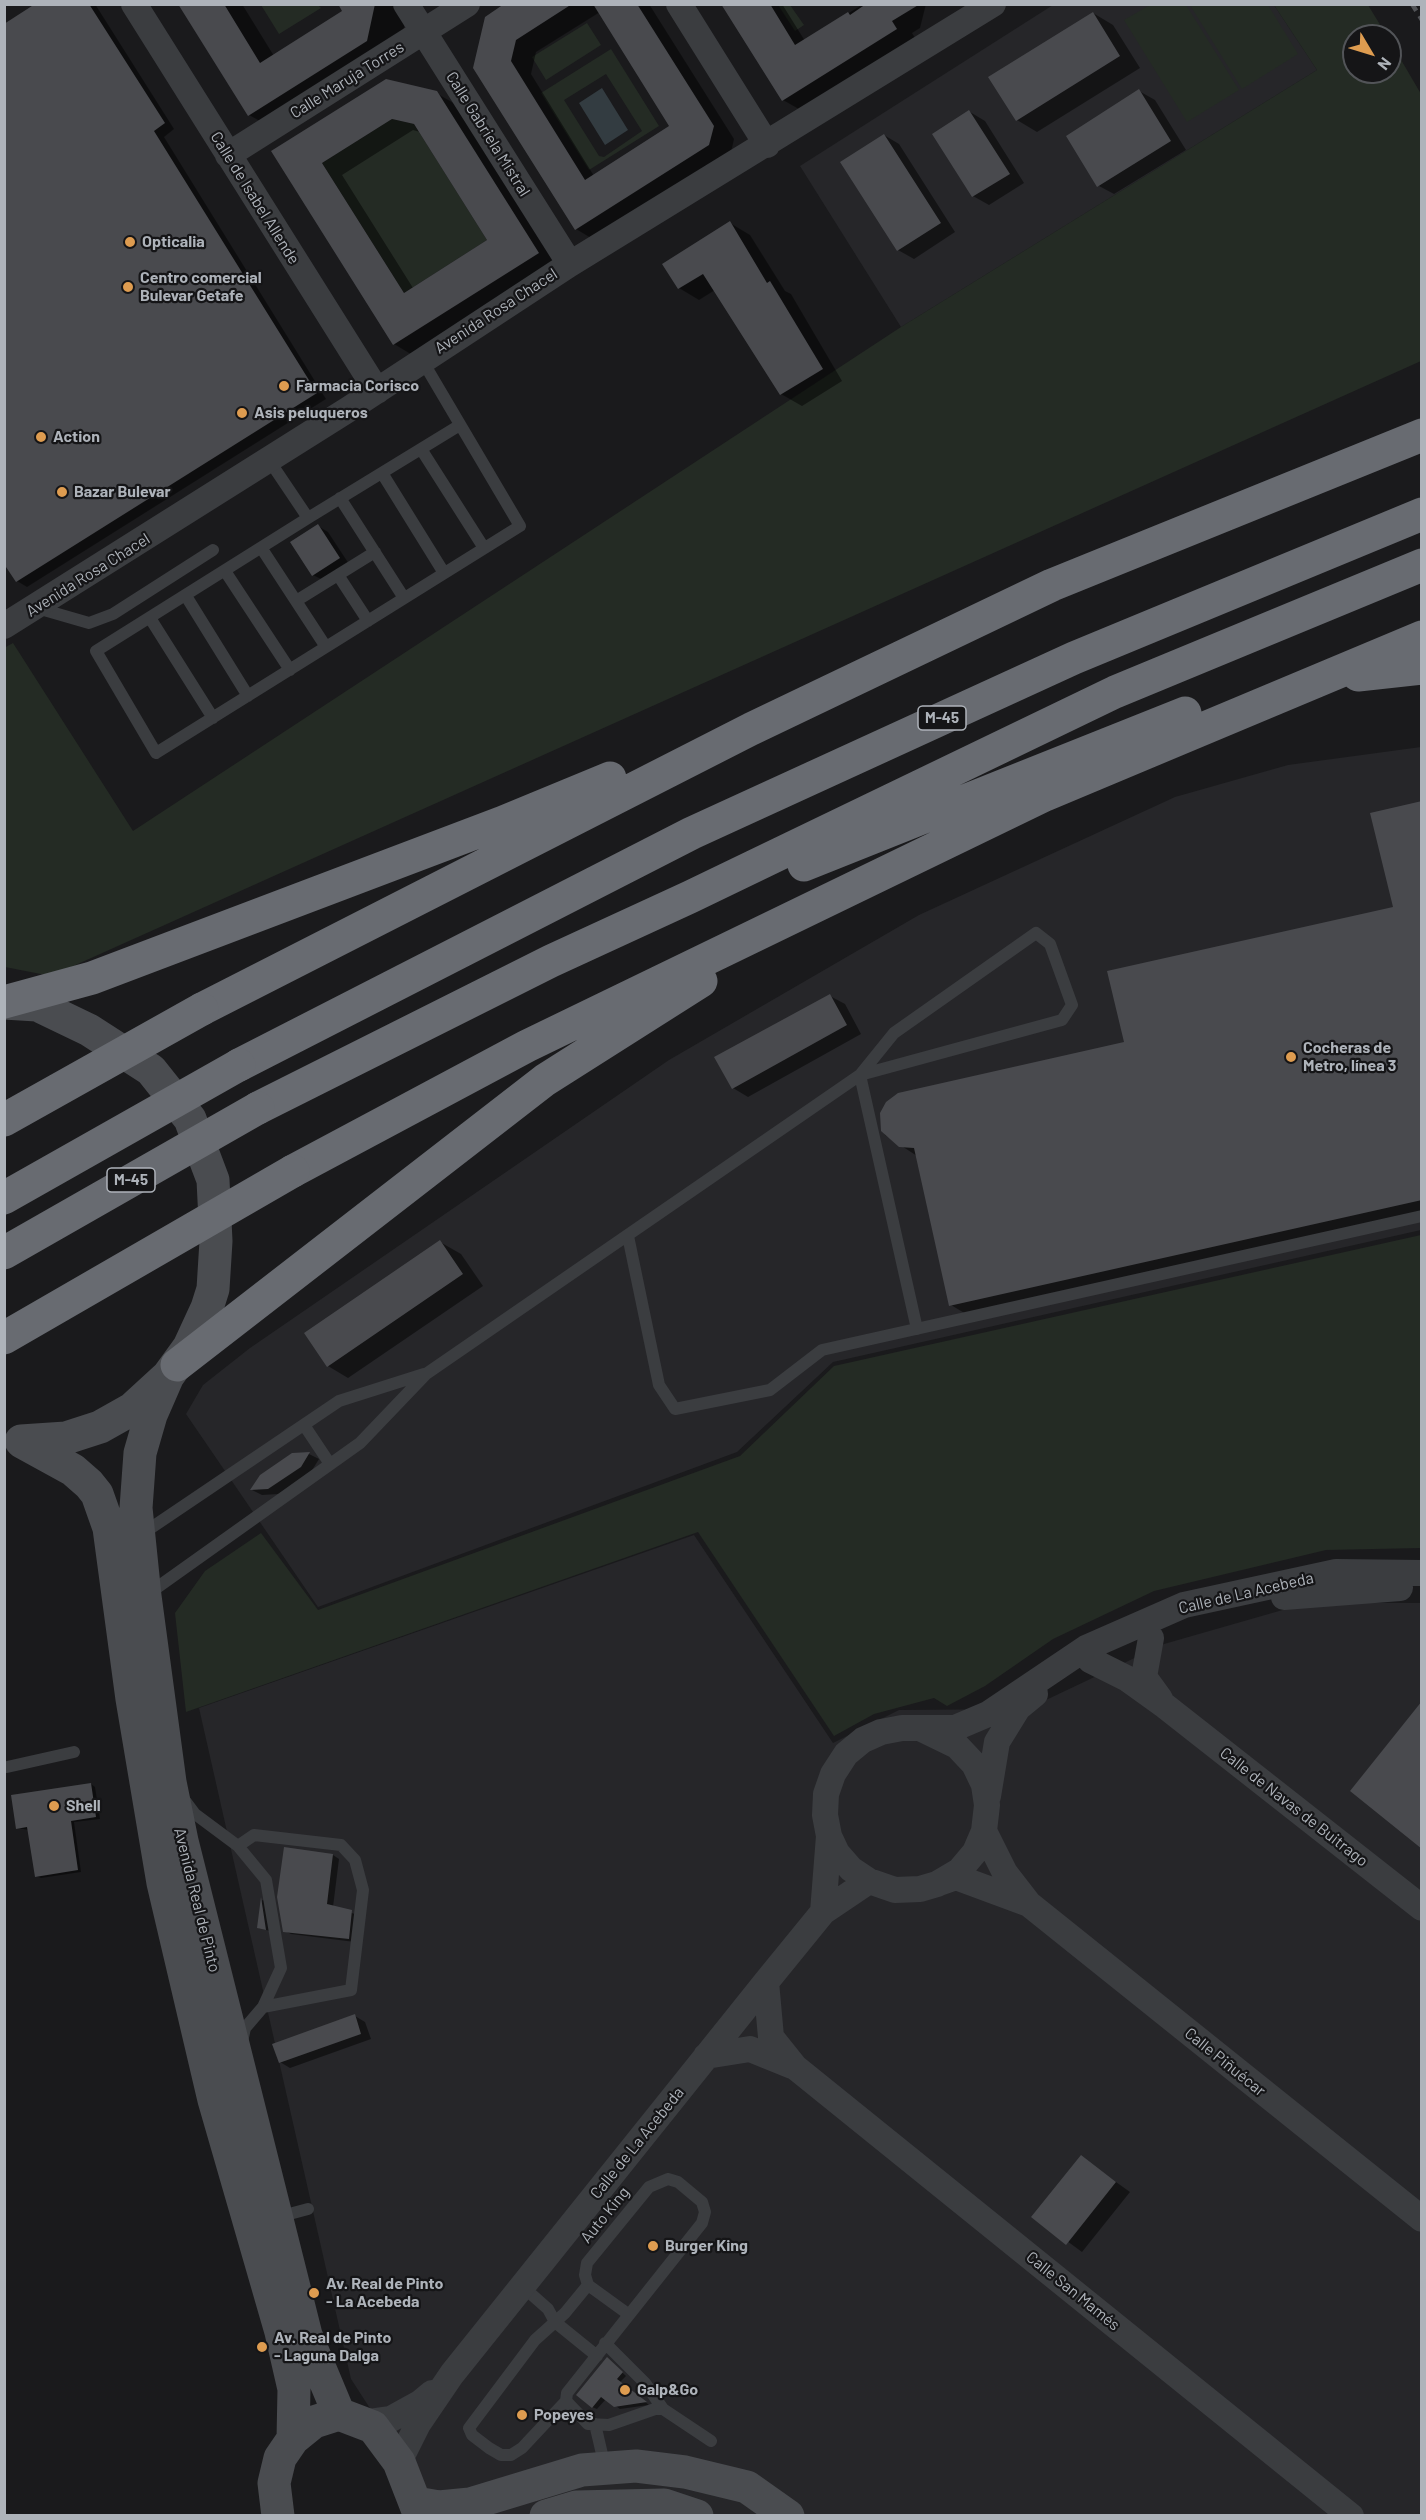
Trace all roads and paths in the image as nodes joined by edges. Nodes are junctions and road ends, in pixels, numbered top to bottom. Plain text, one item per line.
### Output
1 (134, 4) edge
2 (406, 4) edge
3 (467, 4) edge
4 (679, 4) edge
5 (993, 4) edge
6 (961, 13) edge
7 (423, 32) junction
8 (767, 145) junction
9 (228, 155) junction
10 (570, 264) junction
11 (421, 359) junction
12 (377, 391) junction
13 (460, 424) junction
14 (1422, 435) edge
15 (421, 449) junction
16 (269, 460) junction
17 (382, 473) junction
18 (340, 498) junction
19 (1422, 514) edge
20 (308, 518) junction
21 (262, 549) junction
22 (484, 549) junction
23 (213, 550) dead end
24 (375, 552) junction
25 (1422, 566) edge
26 (225, 572) junction
27 (444, 573) junction
28 (338, 575) junction
29 (186, 596) junction
30 (404, 598) junction
31 (296, 601) junction
32 (37, 608) junction
33 (150, 618) junction
34 (368, 621) junction
35 (1422, 621) edge
36 (4, 626) edge
37 (1422, 637) edge
38 (326, 647) junction
39 (1422, 668) edge
40 (290, 670) junction
41 (1317, 681) junction
42 (248, 696) junction
43 (213, 718) junction
44 (751, 729) junction
45 (690, 897) junction
46 (835, 897) junction
47 (12, 997) edge
48 (860, 1075) junction
49 (4, 1120) edge
50 (4, 1198) edge
51 (1422, 1216) edge
52 (628, 1236) junction
53 (4, 1253) edge
54 (917, 1329) junction
55 (4, 1338) edge
56 (172, 1370) junction
57 (426, 1374) junction
58 (304, 1425) junction
59 (14, 1441) edge
60 (330, 1464) junction
61 (139, 1536) junction
62 (1422, 1573) edge
63 (1422, 1586) edge
64 (145, 1596) junction
65 (1150, 1638) junction
66 (1090, 1660) junction
67 (1165, 1706) junction
68 (922, 1729) junction
69 (75, 1752) dead end
70 (7, 1767) dead end
71 (171, 1782) junction
72 (987, 1805) junction
73 (984, 1831) junction
74 (829, 1836) junction
75 (238, 1846) junction
76 (868, 1881) junction
77 (939, 1883) junction
78 (1029, 1904) junction
79 (1422, 1908) edge
80 (823, 1912) junction
81 (766, 1982) junction
82 (263, 2007) junction
83 (706, 2056) junction
84 (238, 2063) junction
85 (795, 2067) junction
86 (308, 2209) dead end
87 (276, 2217) junction
88 (1422, 2218) edge
89 (588, 2285) junction
90 (522, 2286) junction
91 (628, 2314) junction
92 (555, 2322) junction
93 (605, 2343) junction
94 (597, 2356) junction
95 (452, 2374) junction
96 (566, 2401) junction
97 (663, 2409) junction
98 (351, 2419) junction
99 (595, 2424) junction
100 (293, 2439) junction
101 (711, 2441) dead end
102 (399, 2462) junction
103 (606, 2468) junction
104 (418, 2509) edge
105 (588, 2511) edge
106 (278, 2516) edge
107 (546, 2516) edge
108 (697, 2516) edge
109 (788, 2516) edge
110 (1351, 2516) edge

1 - 9 street, Calle de Isabel Allende
2 - 7 street, Calle Gabriela Mistral
3 - 7 street, Calle Maruja Torres
4 - 8 street
5 - 6 street, Avenida Rosa Chacel
6 - 8 street, Avenida Rosa Chacel
7 - 9 street, Calle Maruja Torres
7 - 10 street, Calle Gabriela Mistral
8 - 10 street, Avenida Rosa Chacel
9 - 12 street, Calle de Isabel Allende
10 - 11 street, Avenida Rosa Chacel
11 - 12 street, Avenida Rosa Chacel
11 - 13 lane
12 - 16 street, Avenida Rosa Chacel
13 - 15 lane
13 - 22 lane
14 - 44 highway
15 - 17 lane
15 - 22 lane
16 - 20 lane
16 - 32 street, Avenida Rosa Chacel
17 - 18 lane
17 - 27 lane
18 - 20 lane
18 - 24 lane
19 - 50 highway, M-45, bridge
20 - 21 lane
21 - 26 lane
21 - 31 lane
22 - 27 lane
23 - 32 lane
24 - 28 lane
24 - 30 lane
25 - 45 highway, M-45
26 - 29 lane
26 - 40 lane
27 - 30 lane
28 - 31 lane
28 - 34 lane
29 - 33 lane
29 - 42 lane
30 - 34 lane
31 - 38 lane
32 - 36 street, Avenida Rosa Chacel
33 - 43 lane
33 - 43 lane
34 - 38 lane
35 - 45 highway
37 - 41 highway
38 - 40 lane
39 - 41 highway
40 - 42 lane
41 - 46 highway
42 - 43 lane
44 - 47 highway
44 - 49 highway, bridge
45 - 53 highway, M-45, bridge
46 - 55 highway, bridge
46 - 56 highway
47 - 56 main road
48 - 48 lane
48 - 52 lane
48 - 54 lane
51 - 54 lane
52 - 54 lane
52 - 57 lane
56 - 59 main road
56 - 61 main road, Avenida Real de Pinto
57 - 58 lane
57 - 60 lane
58 - 60 lane
58 - 61 lane
59 - 100 main road, Avenida Real de Pinto
60 - 64 lane
61 - 64 main road, Avenida Real de Pinto
62 - 68 street, Calle de La Acebeda
63 - 65 street, Calle de La Acebeda
64 - 71 main road, Avenida Real de Pinto
65 - 66 street, Calle de La Acebeda
65 - 67 street, Calle de Navas de Buitrago
66 - 67 street, Calle de Navas de Buitrago
66 - 72 street, Calle de La Acebeda
67 - 79 street, Calle de Navas de Buitrago
68 - 72 street
68 - 74 street
69 - 70 lane
71 - 75 lane
71 - 84 main road, Avenida Real de Pinto
72 - 73 street
73 - 77 street
73 - 78 street, Calle Piñuécar
74 - 76 street
74 - 80 street
75 - 82 lane
75 - 82 lane
76 - 77 street
76 - 80 street, Calle de La Acebeda
77 - 78 street, Calle Piñuécar
78 - 88 street, Calle Piñuécar
80 - 81 street, Calle de La Acebeda
81 - 83 street, Calle de La Acebeda
81 - 85 street, Calle San Mamés
82 - 84 lane
83 - 85 street, Calle San Mamés
83 - 90 street, Calle de La Acebeda
84 - 87 main road, Avenida Real de Pinto
85 - 110 street, Calle San Mamés
86 - 87 lane
87 - 98 main road, Avenida Real de Pinto
89 - 91 lane
89 - 91 lane, Auto King
89 - 92 lane
90 - 92 lane
90 - 95 street, Calle de La Acebeda
91 - 93 lane
92 - 94 lane
92 - 96 lane
93 - 94 lane
93 - 97 lane
94 - 96 lane
95 - 98 street, Calle de La Acebeda
95 - 102 street, Calle de La Acebeda
96 - 99 lane
97 - 99 lane
97 - 101 lane
98 - 100 main road
98 - 102 main road
99 - 103 lane
100 - 106 main road
102 - 104 main road
103 - 104 main road
103 - 109 main road
105 - 107 main road
105 - 108 main road

